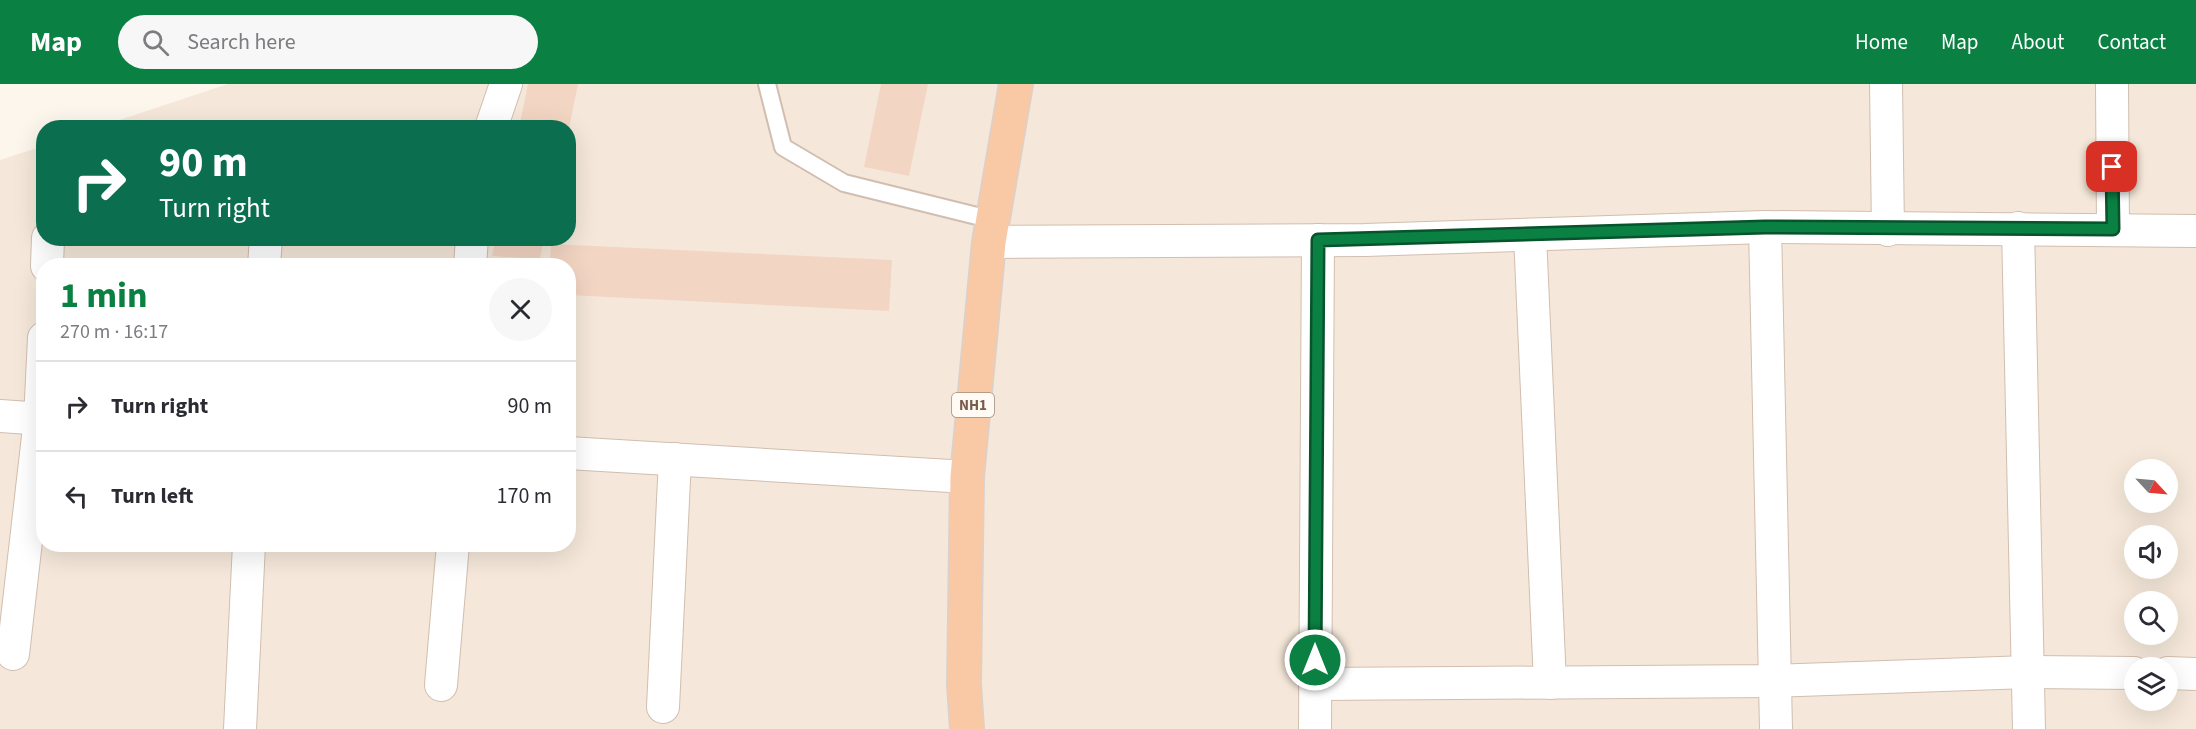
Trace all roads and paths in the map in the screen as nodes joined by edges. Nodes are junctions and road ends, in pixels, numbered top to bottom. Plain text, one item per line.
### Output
1 (506, 84) edge
2 (767, 84) edge
3 (1016, 84) edge
4 (1886, 84) edge
5 (2112, 84) edge
6 (494, 120) edge
7 (1765, 227) junction
8 (2018, 228) junction
9 (2113, 229) junction
10 (1887, 230) junction
11 (991, 231) junction
12 (2196, 231) edge
13 (1530, 235) junction
14 (1318, 240) junction
15 (0, 416) edge
16 (36, 419) edge
17 (576, 453) edge
18 (675, 459) junction
19 (36, 468) edge
20 (967, 477) junction
21 (249, 552) edge
22 (452, 552) edge
23 (13, 654) dead end
24 (2028, 672) junction
25 (2124, 673) edge
26 (2178, 674) edge
27 (2196, 674) edge
28 (1773, 681) junction
29 (1550, 683) junction
30 (1315, 684) junction
31 (441, 685) dead end
32 (663, 707) dead end
33 (240, 729) edge
34 (967, 729) edge
35 (1315, 729) edge
36 (1776, 729) edge
37 (2029, 729) edge

1 - 6 street
2 - 11 lane
3 - 11 highway, NH1
4 - 10 street
5 - 9 street
7 - 10 street
7 - 13 street
7 - 28 street
8 - 9 street
8 - 10 street
8 - 24 street
9 - 12 street
11 - 14 street
11 - 20 highway, NH1
13 - 14 street
13 - 29 street
14 - 30 street
15 - 16 street
17 - 18 street
18 - 20 street
18 - 32 street
19 - 23 street
20 - 34 highway, NH1
21 - 33 street
22 - 31 street
24 - 25 street
24 - 28 street
24 - 37 street
26 - 27 street
28 - 29 street
28 - 36 street
29 - 30 street
30 - 35 street

